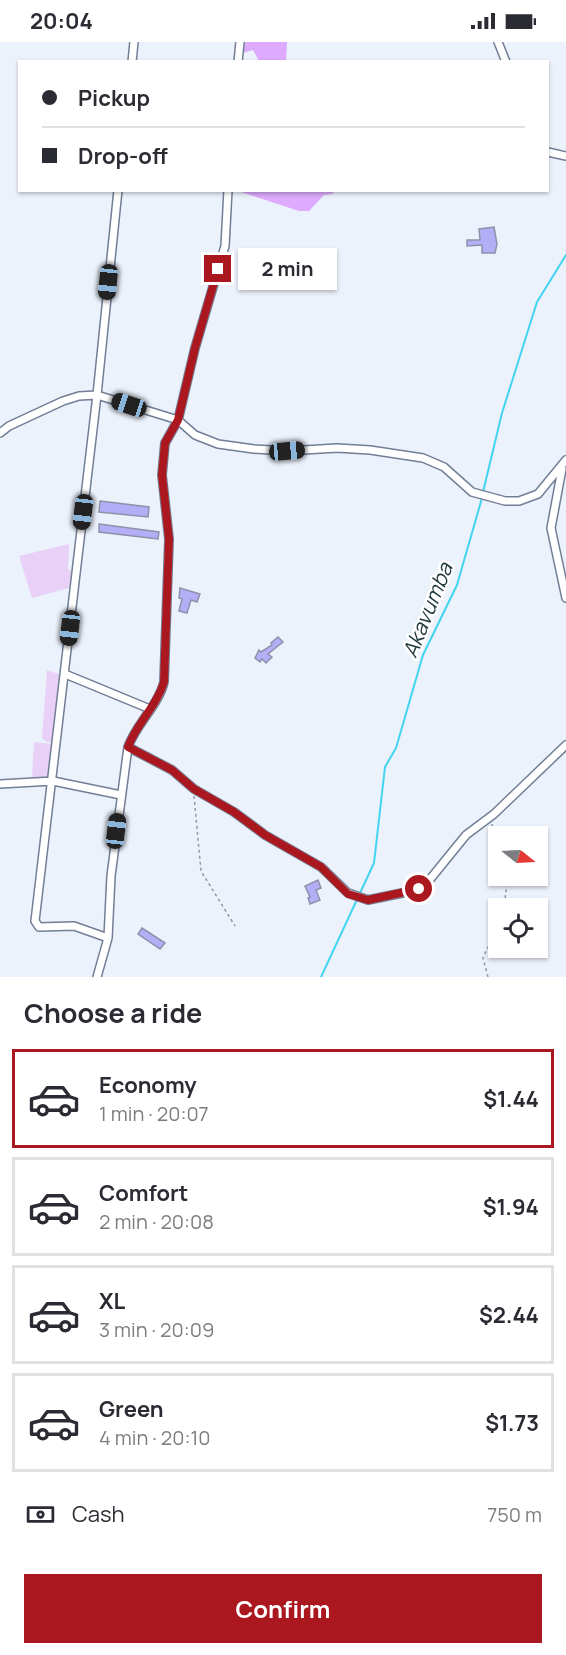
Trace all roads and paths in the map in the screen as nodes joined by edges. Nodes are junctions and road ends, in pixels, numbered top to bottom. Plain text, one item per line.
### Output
1 (134, 42) edge
2 (240, 42) edge
3 (498, 42) edge
4 (132, 60) edge
5 (238, 60) edge
6 (505, 60) edge
7 (549, 152) edge
8 (566, 156) edge
9 (118, 192) edge
10 (228, 192) edge
11 (97, 395) junction
12 (178, 420) junction
13 (0, 433) edge
14 (564, 463) edge
15 (566, 598) edge
16 (65, 674) junction
17 (150, 709) junction
18 (566, 745) edge
19 (128, 747) junction
20 (53, 781) junction
21 (0, 784) edge
22 (194, 789) junction
23 (121, 795) junction
24 (493, 819) dead end
25 (493, 826) edge
26 (235, 926) dead end
27 (108, 938) junction
28 (488, 948) edge
29 (97, 977) edge
30 (488, 977) edge

1 - 4 street
2 - 5 street
3 - 6 street
7 - 8 street
9 - 11 street
10 - 12 street
11 - 12 street
11 - 13 street
11 - 16 street
12 - 14 street
12 - 17 street
14 - 15 street
16 - 17 street
16 - 20 street
17 - 19 street
18 - 22 street
19 - 22 street
19 - 23 street
20 - 21 street
20 - 23 street
20 - 27 street
22 - 26 path
23 - 27 street
24 - 25 path
27 - 29 street
28 - 30 path

